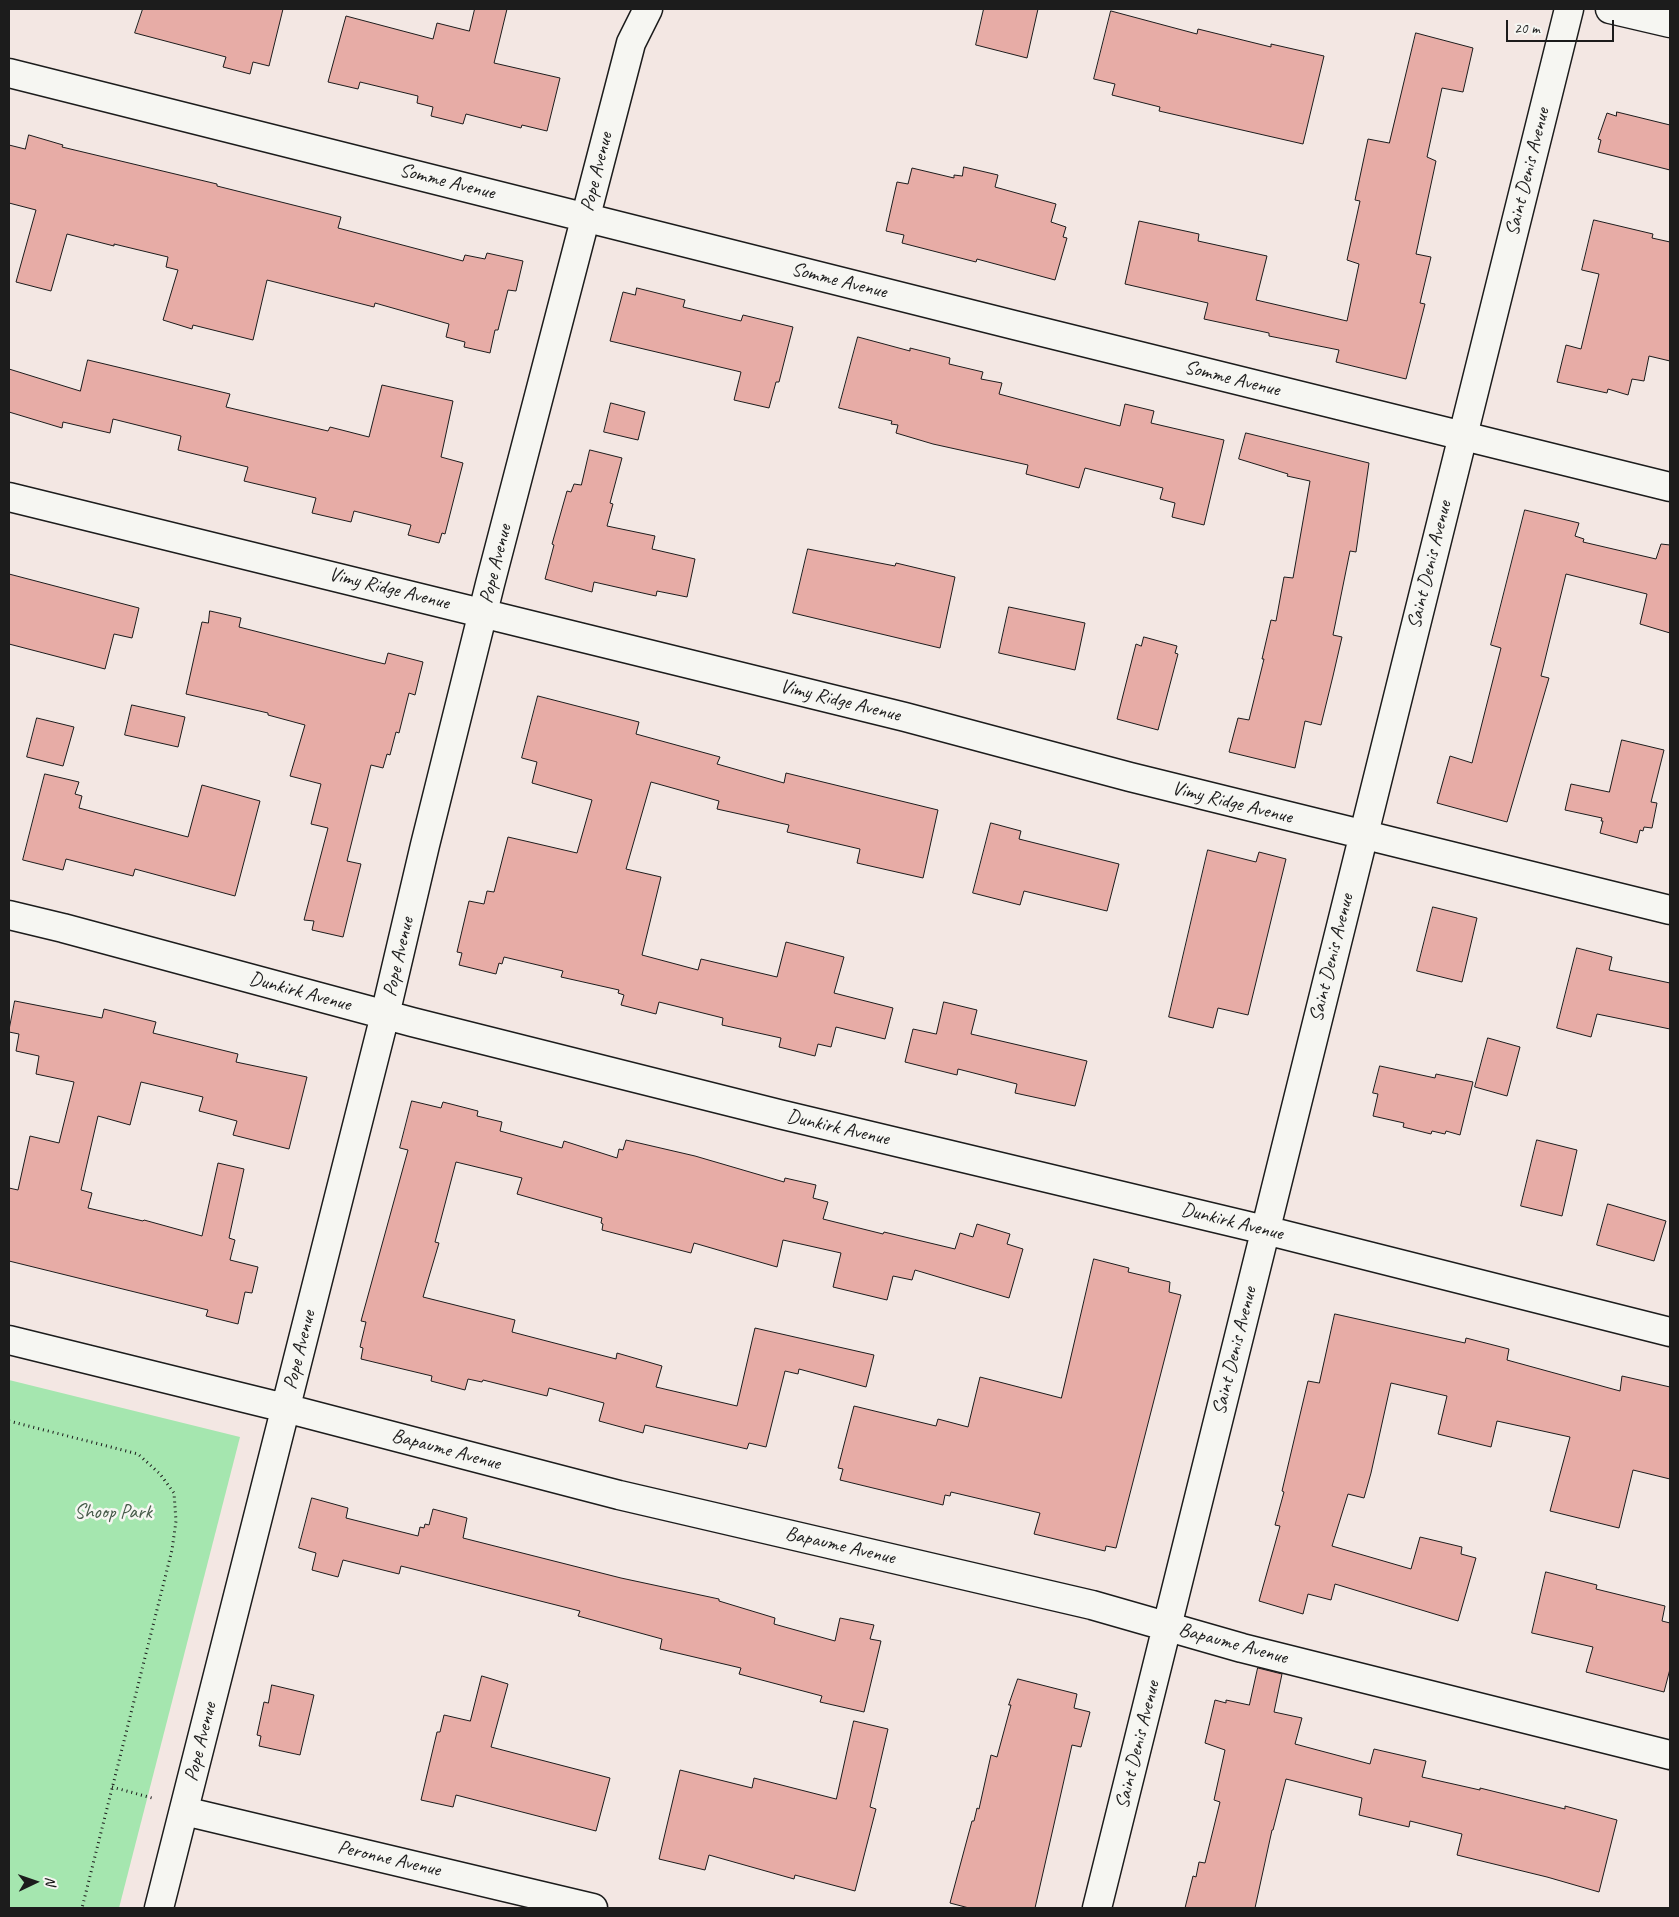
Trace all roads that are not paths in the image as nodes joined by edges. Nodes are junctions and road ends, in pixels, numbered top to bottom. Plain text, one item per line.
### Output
1 (648, 9) edge
2 (1569, 9) edge
3 (1610, 9) edge
4 (1670, 23) edge
5 (9, 73) edge
6 (586, 217) junction
7 (1462, 435) junction
8 (1670, 487) edge
9 (9, 497) edge
10 (483, 612) junction
11 (1362, 835) junction
12 (1670, 910) edge
13 (9, 915) edge
14 (386, 1015) junction
15 (1265, 1230) junction
16 (1670, 1332) edge
17 (9, 1340) edge
18 (285, 1408) junction
19 (1167, 1626) junction
20 (1670, 1755) edge
21 (184, 1809) junction
22 (159, 1908) edge
23 (593, 1908) edge
24 (1097, 1908) edge

1 - 6 main road, Pope Avenue
2 - 7 main road, Saint Denis Avenue
3 - 4 main road
5 - 6 main road, Somme Avenue
6 - 7 main road, Somme Avenue
6 - 10 main road, Pope Avenue
7 - 8 main road, Somme Avenue
7 - 11 main road, Saint Denis Avenue
9 - 10 main road, Vimy Ridge Avenue
10 - 11 main road, Vimy Ridge Avenue
10 - 14 main road, Pope Avenue
11 - 12 main road, Vimy Ridge Avenue
11 - 15 main road, Saint Denis Avenue
13 - 14 main road, Dunkirk Avenue
14 - 15 main road, Dunkirk Avenue
14 - 18 main road, Pope Avenue
15 - 16 main road, Dunkirk Avenue
15 - 19 main road, Saint Denis Avenue
17 - 18 main road, Bapaume Avenue
18 - 19 main road, Bapaume Avenue
18 - 21 main road, Pope Avenue
19 - 20 main road, Bapaume Avenue
19 - 24 main road, Saint Denis Avenue
21 - 22 main road, Pope Avenue
21 - 23 main road, Peronne Avenue

